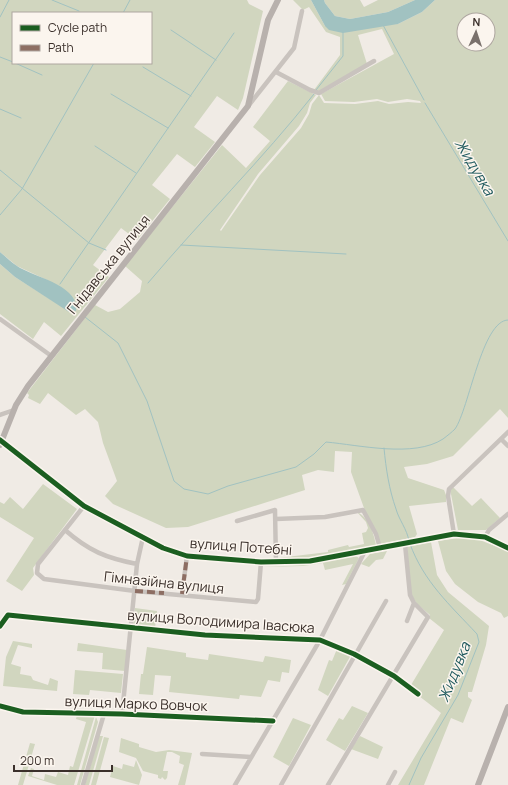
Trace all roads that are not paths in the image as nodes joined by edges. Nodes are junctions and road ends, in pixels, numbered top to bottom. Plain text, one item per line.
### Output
1 (278, 0) edge
2 (302, 11) dead end
3 (374, 61) dead end
4 (276, 72) junction
5 (248, 106) junction
6 (0, 319) edge
7 (50, 355) junction
8 (14, 410) junction
9 (0, 415) edge
10 (508, 432) edge
11 (501, 439) junction
12 (1, 443) edge
13 (508, 446) edge
14 (84, 506) junction
15 (508, 514) edge
16 (276, 520) junction
17 (236, 521) dead end
18 (65, 530) junction
19 (454, 534) junction
20 (485, 536) junction
21 (143, 537) junction
22 (406, 544) junction
23 (380, 548) junction
24 (508, 548) edge
25 (365, 551) junction
26 (187, 556) junction
27 (261, 562) junction
28 (276, 563) junction
29 (138, 564) junction
30 (135, 591) junction
31 (182, 594) junction
32 (386, 601) dead end
33 (414, 603) junction
34 (407, 621) dead end
35 (0, 626) edge
36 (130, 628) junction
37 (320, 640) junction
38 (354, 654) junction
39 (394, 676) junction
40 (418, 694) dead end
41 (0, 706) edge
42 (508, 707) edge
43 (104, 714) junction
44 (122, 714) junction
45 (272, 721) junction
46 (202, 754) dead end
47 (251, 756) junction
48 (396, 772) dead end
49 (83, 785) edge
50 (234, 785) edge
51 (280, 785) edge
52 (328, 785) edge
53 (388, 785) edge
54 (478, 785) edge

1 - 5 main road, Гнідавська вулиця
2 - 4 street, Гнідавська вулиця
3 - 4 street
4 - 5 street, Гнідавська вулиця
5 - 7 main road, Гнідавська вулиця
6 - 7 street
7 - 8 main road, Гнідавська вулиця
8 - 9 street
8 - 12 main road, Гнідавська вулиця
10 - 11 street
11 - 13 street
11 - 19 street
12 - 14 street, вулиця Потебні
14 - 18 street
14 - 21 street, вулиця Потебні
15 - 20 street
16 - 17 street
16 - 23 street
16 - 28 street
18 - 29 street
18 - 30 street, Гімназійна вулиця
19 - 20 street, вулиця Потебні
19 - 22 street, вулиця Потебні
20 - 24 street, вулиця Потебні
21 - 26 street, вулиця Потебні
21 - 29 street
22 - 23 street, вулиця Потебні
22 - 33 street
23 - 25 street, вулиця Потебні
25 - 28 street, вулиця Потебні
25 - 37 street
26 - 27 street, вулиця Потебні
26 - 31 street
27 - 28 street, вулиця Потебні
27 - 31 street, Гімназійна вулиця
29 - 30 street
30 - 31 street, Гімназійна вулиця
30 - 36 street
32 - 38 street
33 - 34 street
33 - 39 street
35 - 36 street, вулиця Володимира Івасюка
36 - 37 street, вулиця Володимира Івасюка
36 - 44 street
37 - 38 street, вулиця Володимира Івасюка
37 - 45 street
38 - 39 street, вулиця Володимира Івасюка
38 - 51 street
39 - 40 street, вулиця Володимира Івасюка
39 - 52 street
41 - 43 street, вулиця Марко Вовчок
42 - 54 main road
43 - 44 street, вулиця Марко Вовчок
43 - 49 street
44 - 45 street, вулиця Марко Вовчок
45 - 47 street
46 - 47 street
47 - 50 street
48 - 53 street

